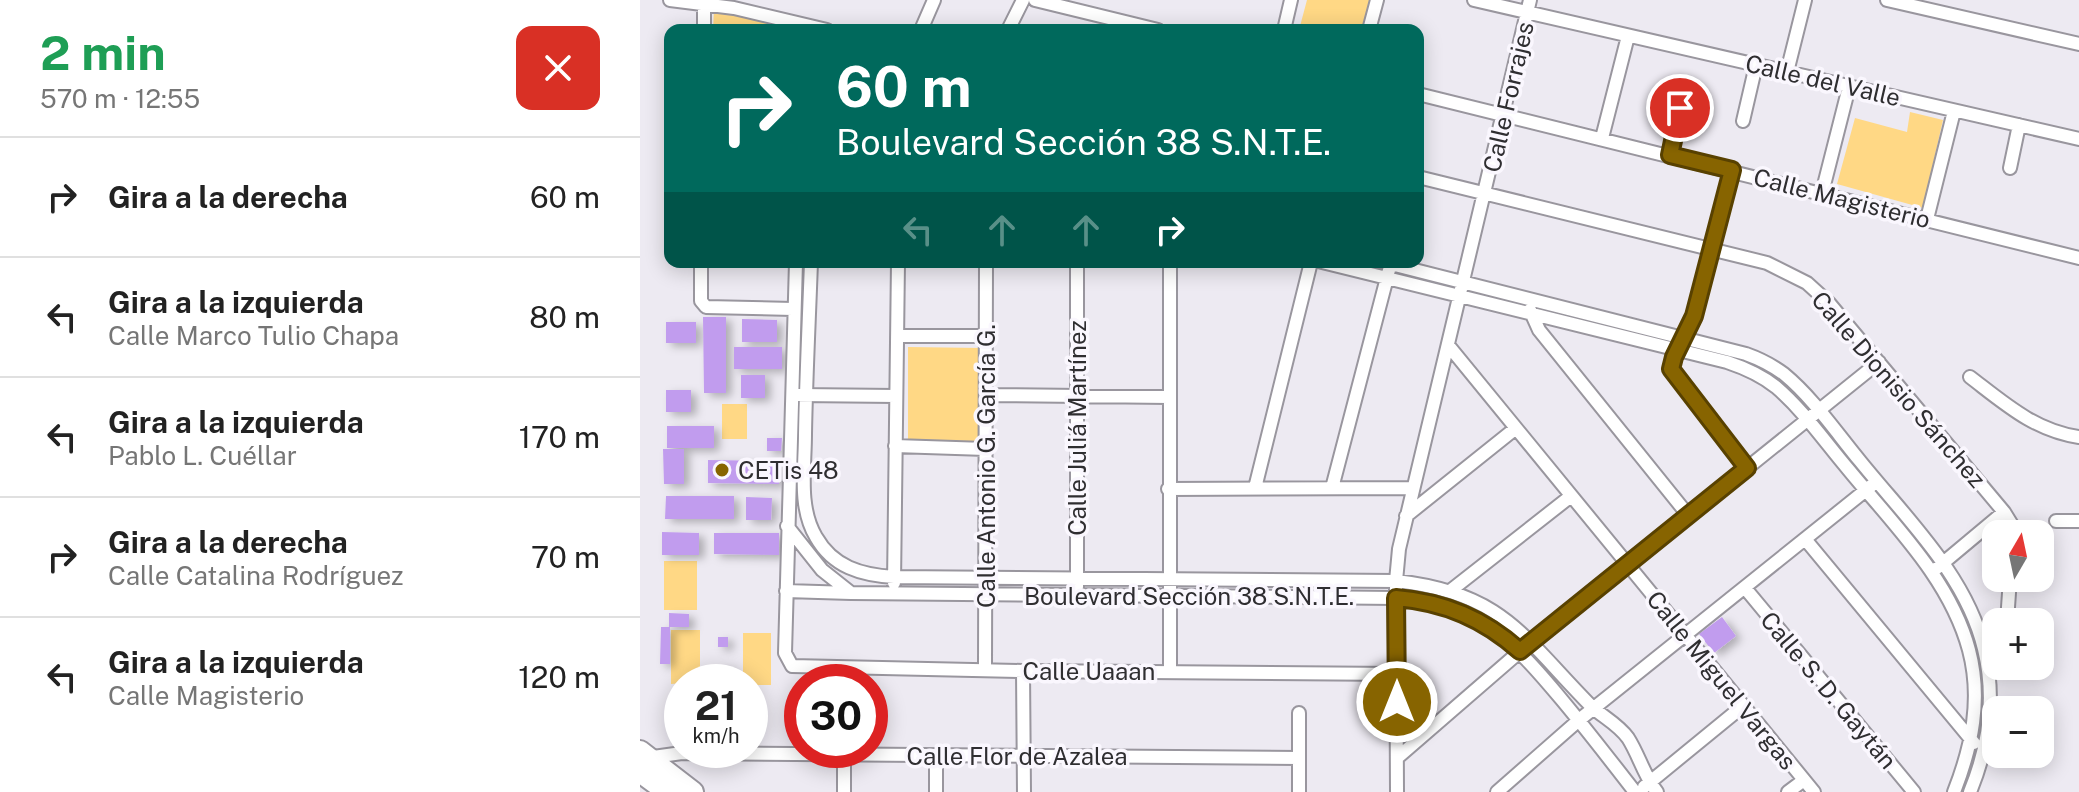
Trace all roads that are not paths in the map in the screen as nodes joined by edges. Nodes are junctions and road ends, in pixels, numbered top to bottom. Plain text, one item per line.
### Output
1 (670, 0) edge
2 (934, 0) edge
3 (1023, 0) edge
4 (1035, 0) edge
5 (1291, 0) edge
6 (1377, 0) edge
7 (1474, 0) edge
8 (1805, 0) edge
9 (1887, 0) edge
10 (704, 4) junction
11 (1529, 6) edge
12 (704, 24) edge
13 (802, 24) edge
14 (924, 24) edge
15 (1011, 24) edge
16 (1133, 24) edge
17 (1285, 24) edge
18 (1371, 24) edge
19 (1628, 36) junction
20 (2079, 44) edge
21 (1756, 65) junction
22 (1787, 72) junction
23 (1849, 87) junction
24 (1424, 95) edge
25 (1680, 108) dead end
26 (1954, 111) junction
27 (1504, 115) junction
28 (1743, 121) dead end
29 (2019, 125) junction
30 (1602, 138) junction
31 (2079, 139) edge
32 (1670, 155) junction
33 (2010, 168) dead end
34 (1732, 170) junction
35 (1424, 178) edge
36 (1822, 193) junction
37 (1486, 194) junction
38 (1927, 219) junction
39 (1712, 250) junction
40 (2078, 254) edge
41 (701, 268) edge
42 (796, 268) edge
43 (811, 268) edge
44 (898, 268) edge
45 (986, 268) edge
46 (1077, 268) edge
47 (1170, 268) edge
48 (1310, 268) edge
49 (1346, 268) edge
50 (1387, 268) edge
51 (1407, 268) edge
52 (1387, 278) junction
53 (1464, 282) junction
54 (1460, 297) junction
55 (1528, 299) junction
56 (793, 309) junction
57 (1532, 315) junction
58 (897, 336) junction
59 (986, 336) junction
60 (1685, 337) junction
61 (1448, 345) junction
62 (1679, 349) junction
63 (1879, 362) junction
64 (1970, 377) dead end
65 (791, 395) junction
66 (806, 395) junction
67 (986, 395) junction
68 (896, 396) junction
69 (1077, 396) junction
70 (1169, 397) junction
71 (1819, 410) junction
72 (1807, 421) junction
73 (1516, 428) junction
74 (2079, 437) edge
75 (895, 446) junction
76 (986, 449) junction
77 (1747, 468) junction
78 (1876, 481) junction
79 (1255, 488) junction
80 (1332, 488) junction
81 (1413, 488) junction
82 (1168, 489) junction
83 (1865, 490) junction
84 (1571, 496) junction
85 (2004, 512) junction
86 (1688, 515) junction
87 (1405, 517) junction
88 (2009, 520) edge
89 (2056, 521) dead end
90 (2079, 521) edge
91 (787, 526) junction
92 (1805, 539) junction
93 (1942, 563) junction
94 (1627, 564) junction
95 (1931, 572) junction
96 (894, 577) junction
97 (985, 579) junction
98 (1078, 579) junction
99 (1168, 579) junction
100 (1396, 581) junction
101 (1745, 588) junction
102 (786, 591) junction
103 (1450, 591) junction
104 (851, 593) junction
105 (893, 593) junction
106 (1077, 594) junction
107 (985, 595) junction
108 (1168, 595) junction
109 (1396, 598) junction
110 (1982, 630) edge
111 (1686, 635) junction
112 (1532, 641) junction
113 (1982, 648) edge
114 (1520, 651) junction
115 (1969, 653) junction
116 (790, 664) edge
117 (888, 669) edge
118 (985, 670) junction
119 (1023, 671) junction
120 (1170, 671) junction
121 (1397, 674) junction
122 (1743, 706) junction
123 (1594, 708) junction
124 (1299, 713) dead end
125 (1579, 720) junction
126 (1971, 740) junction
127 (784, 753) edge
128 (1982, 753) edge
129 (888, 754) edge
130 (936, 756) junction
131 (1024, 756) junction
132 (1299, 758) junction
133 (1397, 758) junction
134 (642, 760) edge
135 (1982, 760) edge
136 (844, 768) edge
137 (1804, 780) junction
138 (1653, 787) edge
139 (667, 792) edge
140 (693, 792) edge
141 (844, 792) edge
142 (936, 792) edge
143 (1024, 792) edge
144 (1299, 792) edge
145 (1397, 792) edge
146 (1497, 792) edge
147 (1636, 792) edge
148 (1788, 792) edge
149 (1814, 792) edge
150 (1914, 792) edge
151 (1954, 792) edge
152 (1970, 792) edge

1 - 10 street
2 - 14 street
3 - 15 street
4 - 16 street
5 - 17 street
6 - 18 street
7 - 11 street, Calle del Valle
8 - 22 street
9 - 20 street
10 - 12 street
10 - 13 street
11 - 19 street, Calle del Valle
11 - 27 street, Calle Forrajes
19 - 21 street, Calle del Valle
19 - 30 street
21 - 22 street, Calle del Valle
21 - 28 street
22 - 23 street, Calle del Valle
23 - 26 street, Calle del Valle
23 - 36 street
24 - 27 street, Calle Magisterio
25 - 32 street
26 - 29 street, Calle del Valle
26 - 38 street
27 - 30 street, Calle Magisterio
27 - 37 street, Calle Forrajes
29 - 31 street, Calle del Valle
29 - 33 street
30 - 32 street, Calle Magisterio
32 - 34 street, Calle Magisterio
34 - 36 street, Calle Magisterio
34 - 39 street
35 - 37 street, Calle Dionisio Sánchez
36 - 38 street, Calle Magisterio
37 - 39 street, Calle Dionisio Sánchez
37 - 53 street, Calle Forrajes
38 - 40 street, Calle Magisterio
39 - 60 street
39 - 63 street, Calle Dionisio Sánchez
41 - 56 street
42 - 56 street
43 - 66 street
44 - 58 street
45 - 59 street, Calle Antonio G. García G.
46 - 69 street, Calle Juliá Martínez
47 - 70 street
48 - 79 street
49 - 52 street
50 - 52 street
51 - 53 street
52 - 54 street
52 - 80 street
53 - 54 street, Calle Forrajes
53 - 55 street
54 - 57 street
54 - 61 street, Calle Forrajes
55 - 57 street
55 - 60 street
56 - 65 street
57 - 62 street
57 - 86 street
58 - 59 street
58 - 68 street
59 - 67 street, Calle Antonio G. García G.
60 - 62 street
60 - 71 street
61 - 73 street, Calle Miguel Vargas
61 - 81 street, Calle Forrajes
62 - 72 street
62 - 77 street
63 - 71 street
63 - 85 street, Calle Dionisio Sánchez
64 - 74 street
65 - 66 street
65 - 91 street
66 - 68 street
66 - 96 street, Boulevard Sección 38 S.N.T.E.
67 - 69 street
67 - 76 street, Calle Antonio G. García G.
68 - 75 street
69 - 70 street
69 - 98 street, Calle Juliá Martínez
70 - 82 street
71 - 72 street
71 - 78 street
72 - 77 street
72 - 83 street
73 - 84 street, Calle Miguel Vargas
73 - 87 street
75 - 76 street
75 - 96 street
76 - 97 street, Calle Antonio G. García G.
77 - 86 street
78 - 83 street
78 - 93 street
79 - 80 street
79 - 82 street
80 - 81 street
81 - 87 street, Calle Forrajes
82 - 99 street
83 - 92 street
83 - 95 street
84 - 94 street, Calle Miguel Vargas
84 - 103 street
85 - 88 street, Calle Dionisio Sánchez
85 - 93 street
86 - 94 street
87 - 100 street, Calle Forrajes
89 - 90 street
91 - 102 street
91 - 104 street
92 - 101 street
92 - 126 street
93 - 95 street
93 - 110 street
94 - 111 street, Calle Miguel Vargas
94 - 112 street
95 - 115 street
96 - 97 street, Boulevard Sección 38 S.N.T.E.
96 - 105 street
97 - 98 street, Boulevard Sección 38 S.N.T.E.
97 - 107 street, Calle Antonio G. García G.
98 - 99 street, Boulevard Sección 38 S.N.T.E.
98 - 106 street, Calle Juliá Martínez
99 - 100 street, Boulevard Sección 38 S.N.T.E.
99 - 108 street
100 - 103 street, Boulevard Sección 38 S.N.T.E.
100 - 109 street, Calle Forrajes
101 - 111 street
101 - 150 street, Calle S. D. Gaytán
102 - 104 street, Boulevard Sección 38 S.N.T.E.
102 - 116 street, Calle Uaaan
103 - 112 street, Boulevard Sección 38 S.N.T.E.
104 - 105 street, Boulevard Sección 38 S.N.T.E.
105 - 107 street, Boulevard Sección 38 S.N.T.E.
106 - 107 street, Boulevard Sección 38 S.N.T.E.
106 - 108 street, Boulevard Sección 38 S.N.T.E.
107 - 118 street, Calle Antonio G. García G.
108 - 109 street, Boulevard Sección 38 S.N.T.E.
108 - 120 street
109 - 114 street, Boulevard Sección 38 S.N.T.E.
109 - 121 street, Calle Forrajes
111 - 122 street, Calle Miguel Vargas
111 - 123 street
112 - 114 street
112 - 123 street, Boulevard Sección 38 S.N.T.E.
113 - 115 street
114 - 125 street, Boulevard Sección 38 S.N.T.E.
114 - 133 street
115 - 126 street
117 - 118 street, Calle Uaaan
118 - 119 street, Calle Uaaan
119 - 120 street, Calle Uaaan
119 - 131 street
120 - 121 street, Calle Uaaan
121 - 133 street, Calle Forrajes
122 - 137 street, Calle Miguel Vargas
122 - 138 street
123 - 125 street
123 - 138 street, Boulevard Sección 38 S.N.T.E.
124 - 132 street
125 - 146 street
125 - 147 street, Boulevard Sección 38 S.N.T.E.
126 - 128 street
126 - 151 street
127 - 134 street, Calle Flor de Azalea
129 - 130 street, Calle Flor de Azalea
130 - 131 street, Calle Flor de Azalea
130 - 142 street
131 - 132 street, Calle Flor de Azalea
131 - 143 street
132 - 144 street
133 - 145 street, Calle Forrajes
134 - 139 main road
134 - 140 main road
135 - 152 street
136 - 141 street
137 - 148 street
137 - 149 street, Calle Miguel Vargas
138 - 147 street

